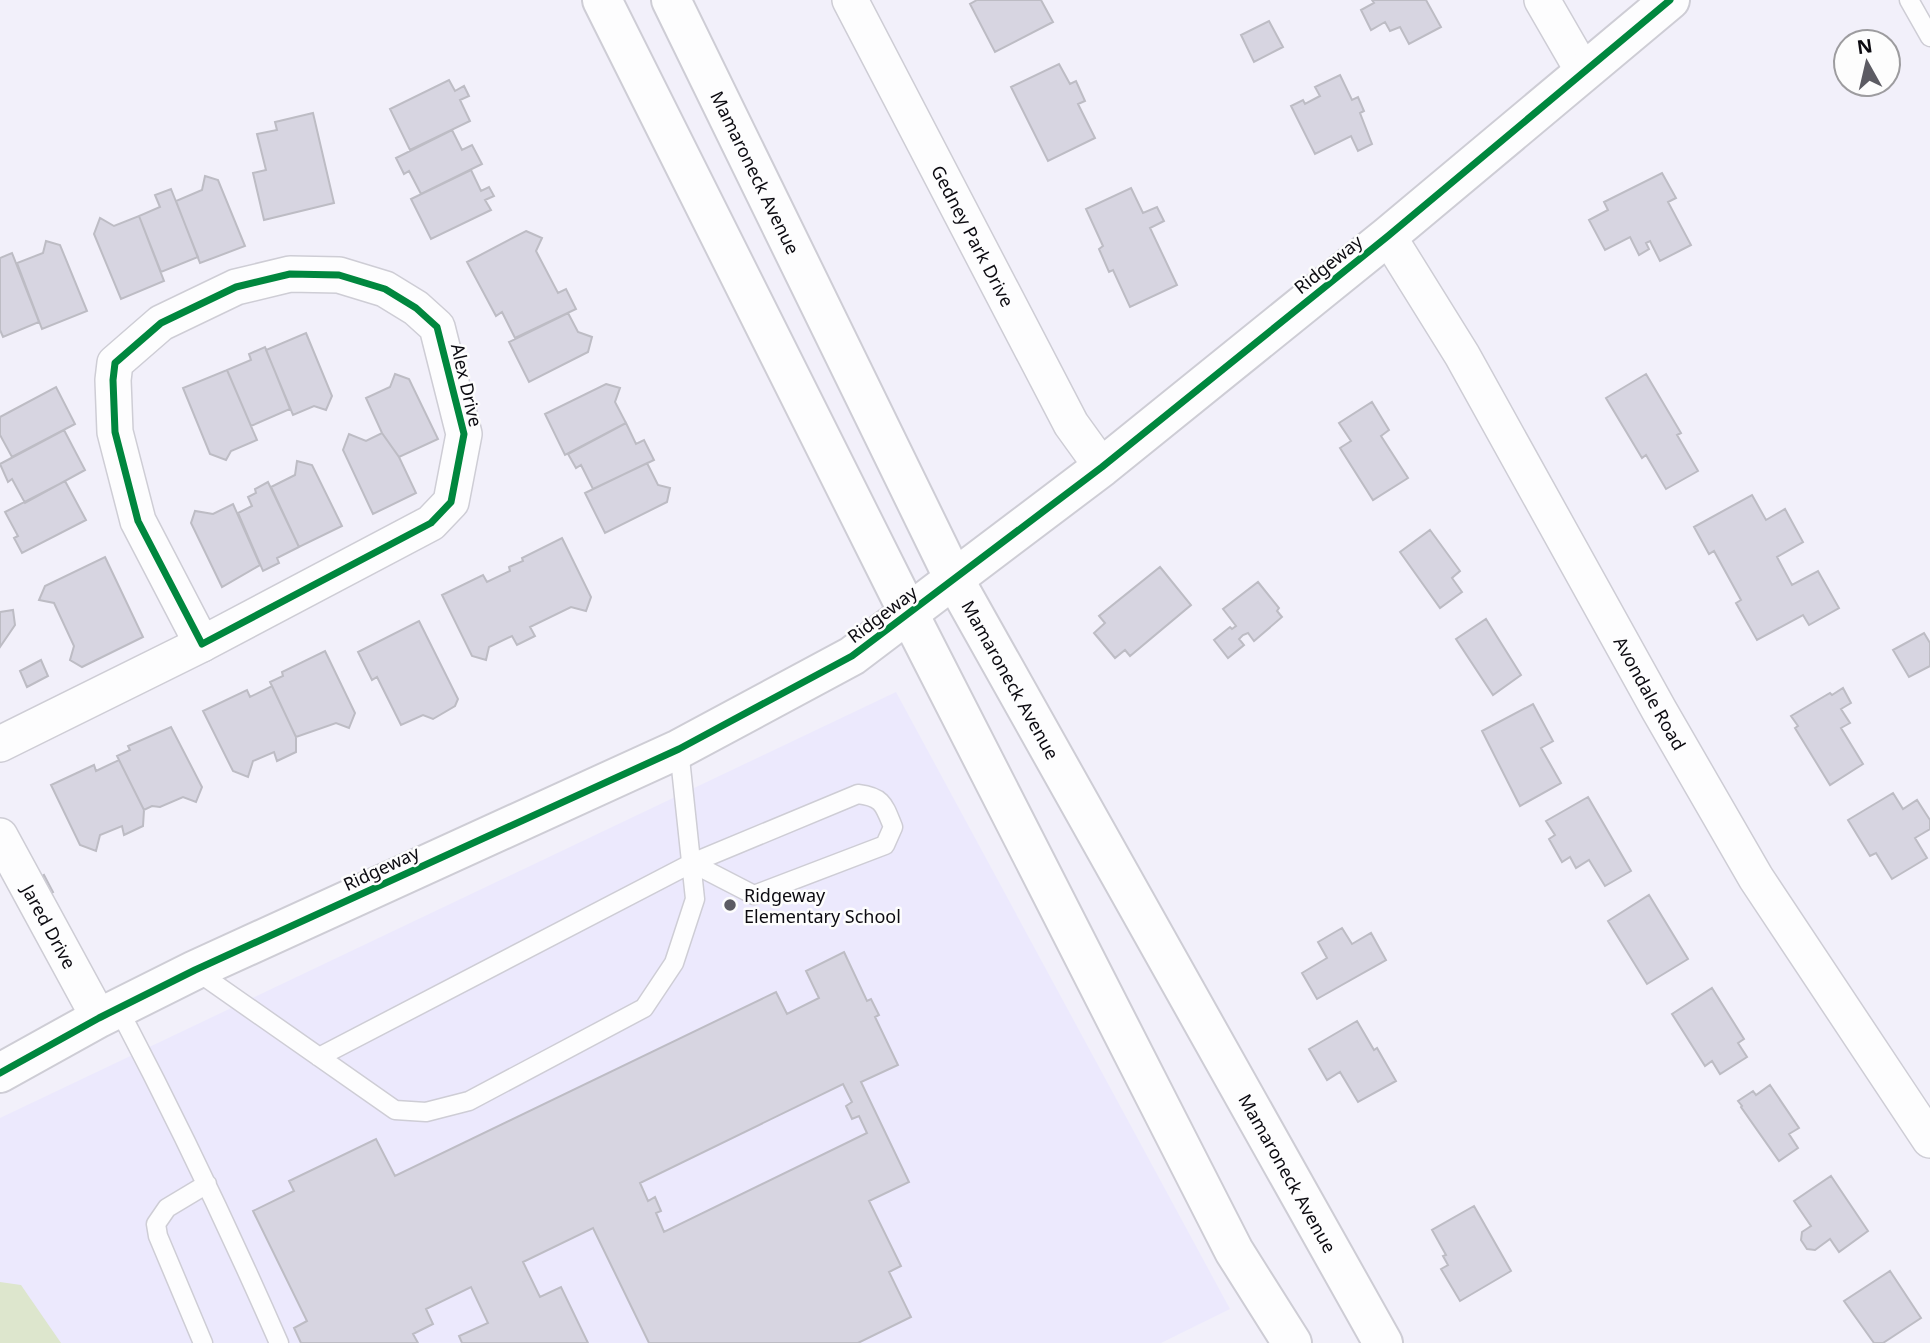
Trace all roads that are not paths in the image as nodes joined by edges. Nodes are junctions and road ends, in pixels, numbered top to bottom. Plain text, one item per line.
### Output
1 (602, 0) edge
2 (671, 0) edge
3 (850, 0) edge
4 (1542, 0) edge
5 (1670, 0) edge
6 (1909, 0) edge
7 (1930, 37) edge
8 (1583, 71) junction
9 (1388, 236) junction
10 (1102, 467) junction
11 (954, 579) junction
12 (908, 614) junction
13 (202, 644) junction
14 (0, 744) edge
15 (679, 749) junction
16 (0, 836) edge
17 (692, 863) junction
18 (195, 970) junction
19 (108, 1013) junction
20 (319, 1057) junction
21 (0, 1073) edge
22 (1930, 1140) edge
23 (207, 1184) junction
24 (204, 1343) edge
25 (279, 1343) edge
26 (1292, 1343) edge
27 (1383, 1343) edge

1 - 12 main road
2 - 11 main road, Mamaroneck Avenue
3 - 10 street, Gedney Park Drive
4 - 8 street
5 - 8 main road, Ridgeway
6 - 7 lane
8 - 9 main road, Ridgeway
9 - 10 main road, Ridgeway
9 - 22 street, Avondale Road
10 - 11 main road, Ridgeway
11 - 12 main road, Ridgeway
11 - 27 main road, Mamaroneck Avenue
12 - 15 main road, Ridgeway
12 - 26 main road
13 - 13 street, Alex Drive
13 - 14 street, Alex Drive
15 - 17 lane
15 - 18 main road, Ridgeway
16 - 19 street, Jared Drive
17 - 17 lane
17 - 20 lane
17 - 20 lane
18 - 19 main road, Ridgeway
18 - 20 lane
19 - 21 main road, Ridgeway
19 - 23 lane
23 - 24 lane
23 - 25 lane

